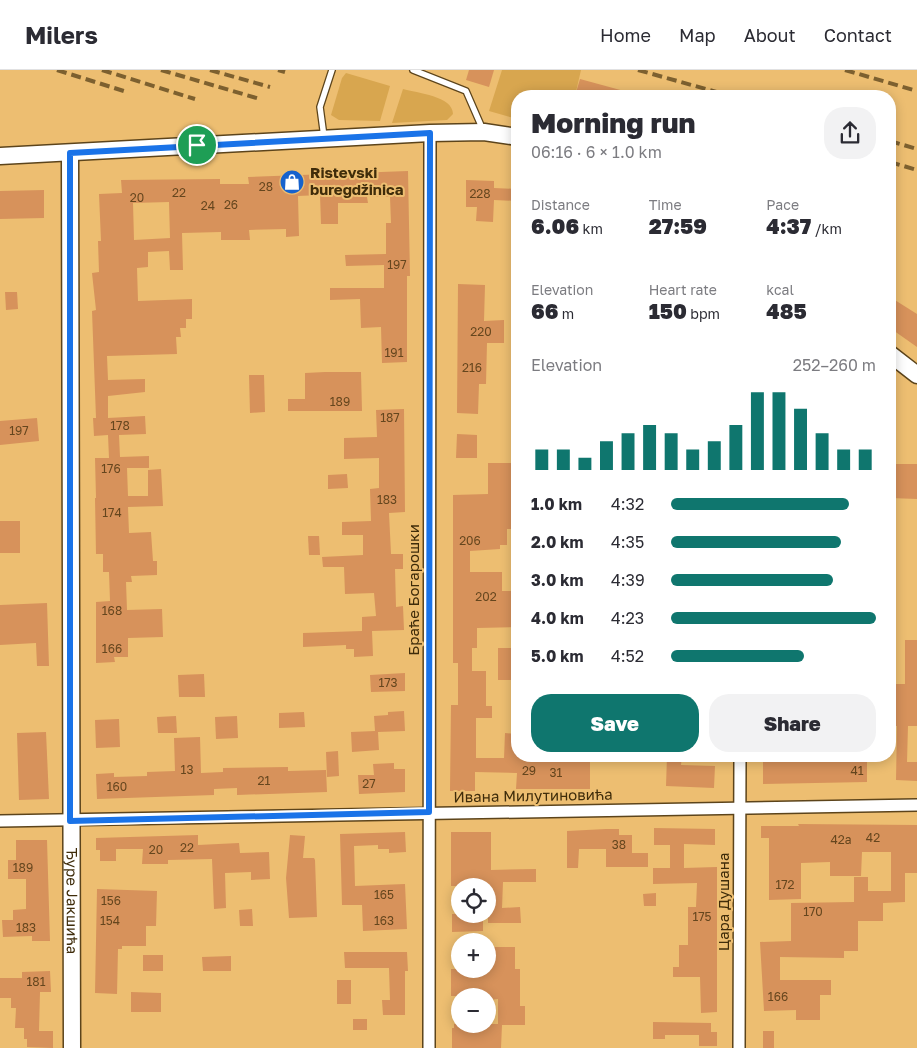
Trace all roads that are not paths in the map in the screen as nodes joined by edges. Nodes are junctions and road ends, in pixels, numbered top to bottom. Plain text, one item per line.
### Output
1 (332, 70) edge
2 (413, 70) edge
3 (484, 132) junction
4 (430, 133) junction
5 (511, 136) edge
6 (324, 138) junction
7 (70, 153) junction
8 (0, 156) edge
9 (896, 359) edge
10 (917, 375) edge
11 (740, 762) edge
12 (917, 805) edge
13 (739, 809) junction
14 (429, 812) junction
15 (0, 821) edge
16 (70, 821) junction
17 (72, 1048) edge
18 (429, 1048) edge
19 (739, 1048) edge

1 - 6 lane
2 - 3 lane
3 - 4 main road
3 - 5 main road
4 - 6 main road
4 - 14 street, Браће Богарошки
6 - 7 main road
7 - 8 main road
7 - 16 main road, Ђуре Јакшића
9 - 10 main road
11 - 13 street, Цара Душана
12 - 13 street, Ивана Милутиновића
13 - 14 street, Ивана Милутиновића
13 - 19 street, Цара Душана
14 - 16 street, Ивана Милутиновића
14 - 18 street, Браће Богарошки
15 - 16 street, Ивана Милутиновића
16 - 17 main road, Ђуре Јакшића

